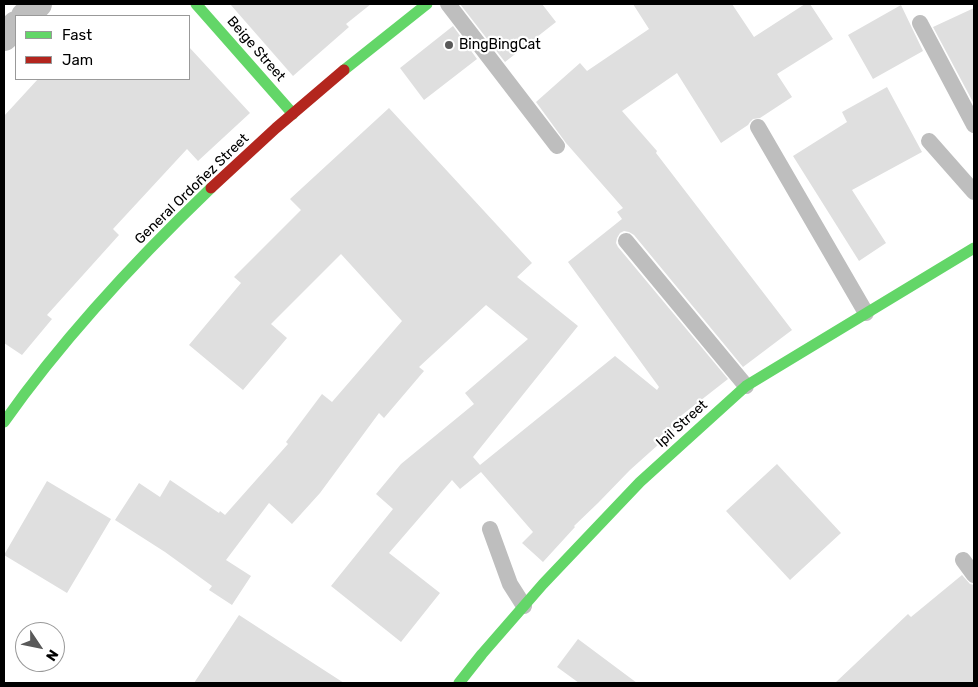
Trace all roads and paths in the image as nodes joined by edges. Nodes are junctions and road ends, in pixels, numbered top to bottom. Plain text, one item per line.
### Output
1 (38, 4) edge
2 (196, 4) edge
3 (427, 4) edge
4 (448, 4) edge
5 (26, 15) edge
6 (920, 24) dead end
7 (15, 26) edge
8 (4, 37) edge
9 (293, 114) junction
10 (974, 124) edge
11 (758, 127) dead end
12 (929, 141) dead end
13 (556, 146) dead end
14 (974, 192) edge
15 (626, 241) dead end
16 (974, 248) edge
17 (866, 314) junction
18 (746, 386) junction
19 (4, 422) edge
20 (490, 528) dead end
21 (963, 560) dead end
22 (974, 575) edge
23 (524, 606) junction
24 (459, 683) edge

1 - 5 street
2 - 9 street, Beige Street
3 - 9 street, General Ordoñez Street
4 - 13 lane
6 - 10 lane
7 - 8 street
9 - 19 street, General Ordoñez Street
11 - 17 lane
12 - 14 lane
15 - 18 lane
16 - 17 street, Ipil Street
17 - 18 street, Ipil Street
18 - 23 street, Ipil Street
20 - 23 lane
21 - 22 lane
23 - 24 street, Ipil Street

